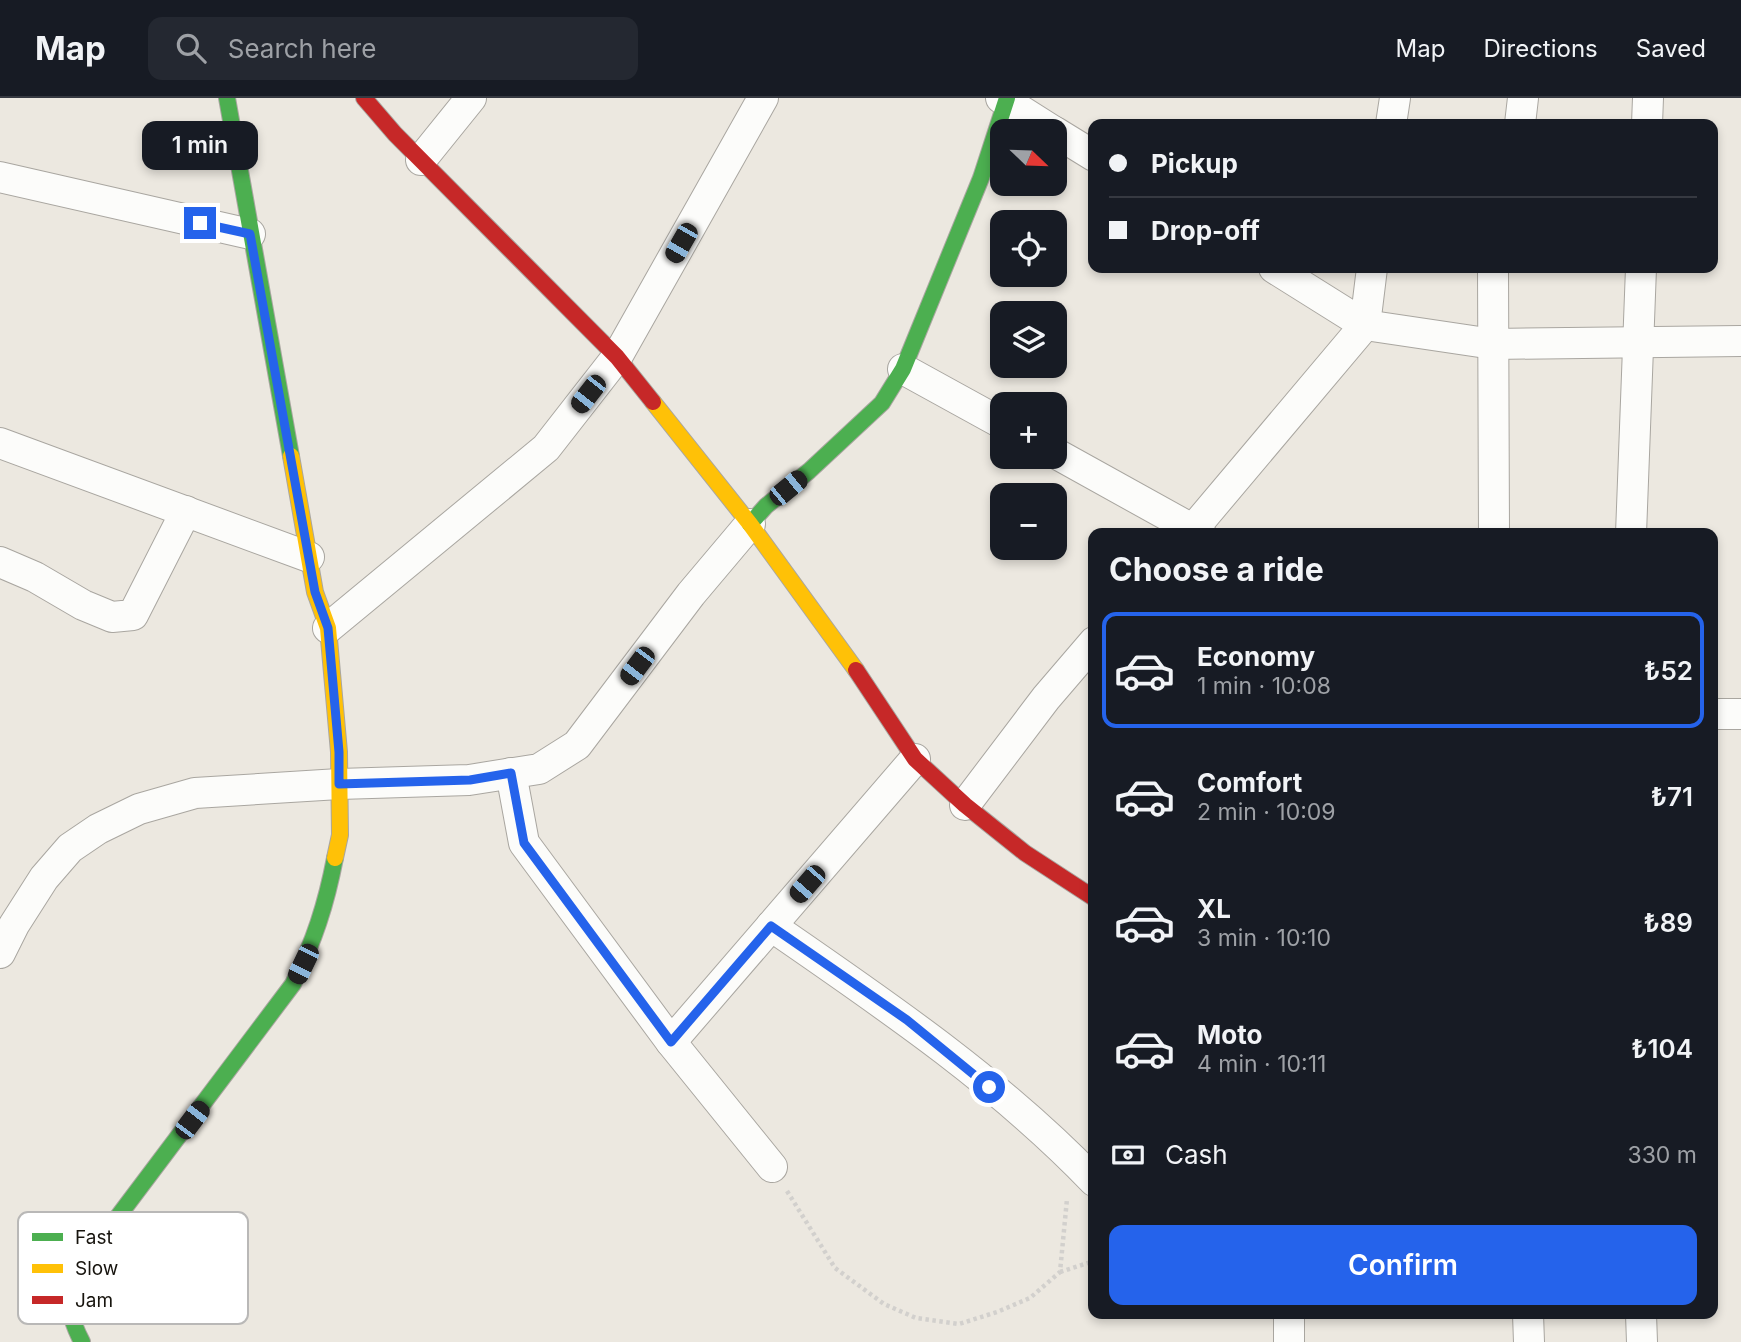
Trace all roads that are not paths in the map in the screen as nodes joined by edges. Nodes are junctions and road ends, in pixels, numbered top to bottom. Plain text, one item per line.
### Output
1 (227, 98) edge
2 (364, 98) edge
3 (471, 98) edge
4 (763, 98) edge
5 (1395, 98) edge
6 (1523, 98) edge
7 (1648, 98) edge
8 (1005, 99) edge
9 (1035, 119) edge
10 (1392, 119) edge
11 (1521, 119) edge
12 (1647, 119) edge
13 (1068, 140) edge
14 (1088, 152) edge
15 (421, 160) junction
16 (0, 177) edge
17 (250, 234) junction
18 (1282, 273) edge
19 (1371, 273) edge
20 (1493, 273) edge
21 (1641, 273) edge
22 (1365, 325) junction
23 (1741, 341) edge
24 (1638, 342) junction
25 (1493, 344) junction
26 (617, 357) junction
27 (903, 369) junction
28 (990, 417) edge
29 (0, 443) edge
30 (1067, 460) edge
31 (186, 511) junction
32 (750, 524) junction
33 (1187, 528) edge
34 (1197, 528) edge
35 (1494, 528) edge
36 (1631, 528) edge
37 (309, 557) junction
38 (0, 562) edge
39 (328, 628) junction
40 (1088, 649) edge
41 (1718, 714) edge
42 (1741, 714) edge
43 (915, 760) junction
44 (511, 773) junction
45 (339, 784) junction
46 (965, 806) junction
47 (1088, 894) edge
48 (771, 926) junction
49 (0, 953) edge
50 (671, 1042) junction
51 (772, 1167) road end
52 (1088, 1175) edge
53 (122, 1212) edge
54 (1289, 1319) edge
55 (1528, 1319) edge
56 (1641, 1319) edge
57 (73, 1324) edge
58 (82, 1342) edge
59 (1290, 1342) edge
60 (1529, 1342) edge
61 (1642, 1342) edge

1 - 17 street
2 - 15 street
3 - 15 street
4 - 26 street
5 - 10 street
6 - 11 street
7 - 12 street
8 - 9 street
8 - 27 street
13 - 14 street
15 - 26 street
16 - 17 street
17 - 37 street
18 - 22 street
19 - 22 street
20 - 25 street
21 - 24 street
22 - 25 street
22 - 34 street
23 - 24 street
24 - 25 street
24 - 36 street
25 - 35 street
26 - 32 street
26 - 39 street
27 - 28 street
27 - 32 street
29 - 31 street
30 - 33 street
31 - 37 street
31 - 38 street
32 - 43 street
32 - 44 street
37 - 39 street
39 - 45 street
40 - 46 street
41 - 42 street
43 - 46 street
43 - 48 street
44 - 45 street
44 - 50 street
45 - 49 street
45 - 53 street
46 - 47 street
48 - 50 street
48 - 52 street
50 - 51 street
54 - 59 street
55 - 60 street
56 - 61 street
57 - 58 street

